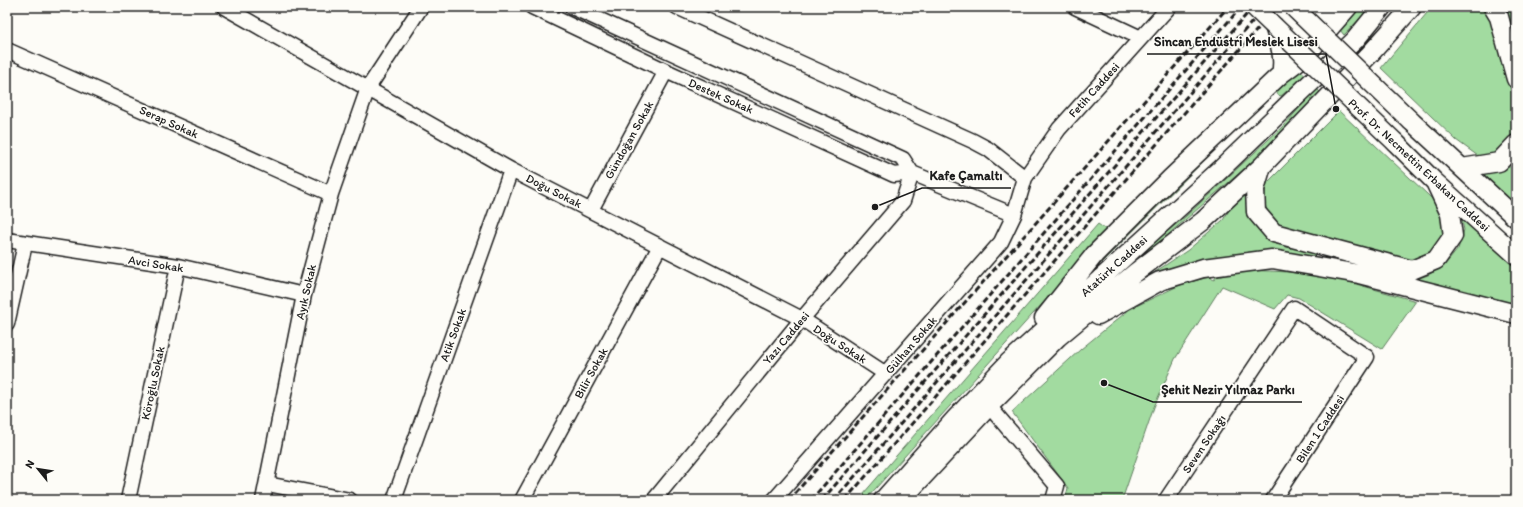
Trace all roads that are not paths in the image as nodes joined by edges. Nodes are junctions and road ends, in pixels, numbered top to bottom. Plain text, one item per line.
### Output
1 (224, 7) edge
2 (421, 7) edge
3 (532, 7) edge
4 (572, 7) edge
5 (678, 7) edge
6 (1075, 7) edge
7 (1169, 7) edge
8 (1254, 7) edge
9 (1294, 7) edge
10 (1344, 7) edge
11 (1348, 7) edge
12 (1382, 7) edge
13 (1412, 7) edge
14 (1493, 7) edge
15 (1274, 26) junction
16 (1323, 36) junction
17 (1141, 38) junction
18 (7, 50) edge
19 (1305, 56) junction
20 (666, 71) junction
21 (1282, 74) junction
22 (1516, 79) edge
23 (368, 88) junction
24 (1516, 144) edge
25 (1262, 166) junction
26 (1462, 168) junction
27 (511, 170) junction
28 (912, 173) junction
29 (1025, 178) junction
30 (1435, 182) junction
31 (331, 194) junction
32 (591, 210) junction
33 (1014, 215) junction
34 (1516, 218) edge
35 (7, 240) edge
36 (25, 244) junction
37 (660, 246) junction
38 (1516, 255) edge
39 (178, 266) junction
40 (304, 295) junction
41 (1516, 314) edge
42 (802, 319) junction
43 (7, 324) edge
44 (1058, 337) junction
45 (1367, 357) joint
46 (1009, 362) junction
47 (886, 374) junction
48 (989, 406) junction
49 (267, 484) junction
50 (128, 500) edge
51 (263, 500) edge
52 (350, 500) edge
53 (394, 500) edge
54 (522, 500) edge
55 (654, 500) edge
56 (774, 500) edge
57 (883, 500) edge
58 (901, 500) edge
59 (1053, 500) edge
60 (1166, 500) edge
61 (1273, 500) edge

1 - 23 street, Doğu Sokak
2 - 23 street, Ayık Sokak
3 - 20 street, Destek Sokak
4 - 28 street, Destek Sokak
5 - 29 street
6 - 17 street
7 - 17 street, Fetih Caddesi
8 - 15 main road, Prof. Dr. Necmettin Erbakan Caddesi, bridge
9 - 10 main road
9 - 16 main road, bridge
11 - 16 main road
12 - 46 main road, Atatürk Caddesi
13 - 25 main road, Atatürk Caddesi
14 - 22 main road
15 - 19 main road, Prof. Dr. Necmettin Erbakan Caddesi, bridge
15 - 21 main road
16 - 19 main road
16 - 26 main road, bridge
17 - 29 street, Fetih Caddesi
18 - 31 street, Serap Sokak
19 - 21 main road
19 - 30 main road, Prof. Dr. Necmettin Erbakan Caddesi, bridge
20 - 28 street, Destek Sokak
20 - 32 street, Gündoğan Sokak
21 - 46 main road
23 - 27 street, Doğu Sokak
23 - 31 street, Ayık Sokak
24 - 26 main road
25 - 30 main road
25 - 44 main road, Atatürk Caddesi
26 - 34 main road
27 - 32 street, Doğu Sokak
27 - 53 street, Atik Sokak
28 - 33 street, Destek Sokak
28 - 42 street, Yazı Caddesi
29 - 33 street, Gülhan Sokak
30 - 38 main road, Prof. Dr. Necmettin Erbakan Caddesi
31 - 40 street, Ayık Sokak
32 - 37 street, Doğu Sokak
33 - 47 street, Gülhan Sokak
35 - 36 street, Avci Sokak
36 - 39 street, Avci Sokak
36 - 43 street
37 - 42 street, Doğu Sokak
37 - 54 street, Bilir Sokak
39 - 40 street, Avci Sokak
39 - 50 street, Köroğlu Sokak
40 - 49 street, Ayık Sokak
41 - 44 main road
42 - 47 street, Doğu Sokak
42 - 55 street, Yazı Caddesi
44 - 48 main road, Atatürk Caddesi
45 - 60 street, Seven Sokağı
45 - 61 street, Bilen 1 Caddesi
46 - 57 main road, Atatürk Caddesi
47 - 56 street, Gülhan Sokak
48 - 58 main road, Atatürk Caddesi
48 - 59 street
49 - 51 street, Ayık Sokak
49 - 52 street

